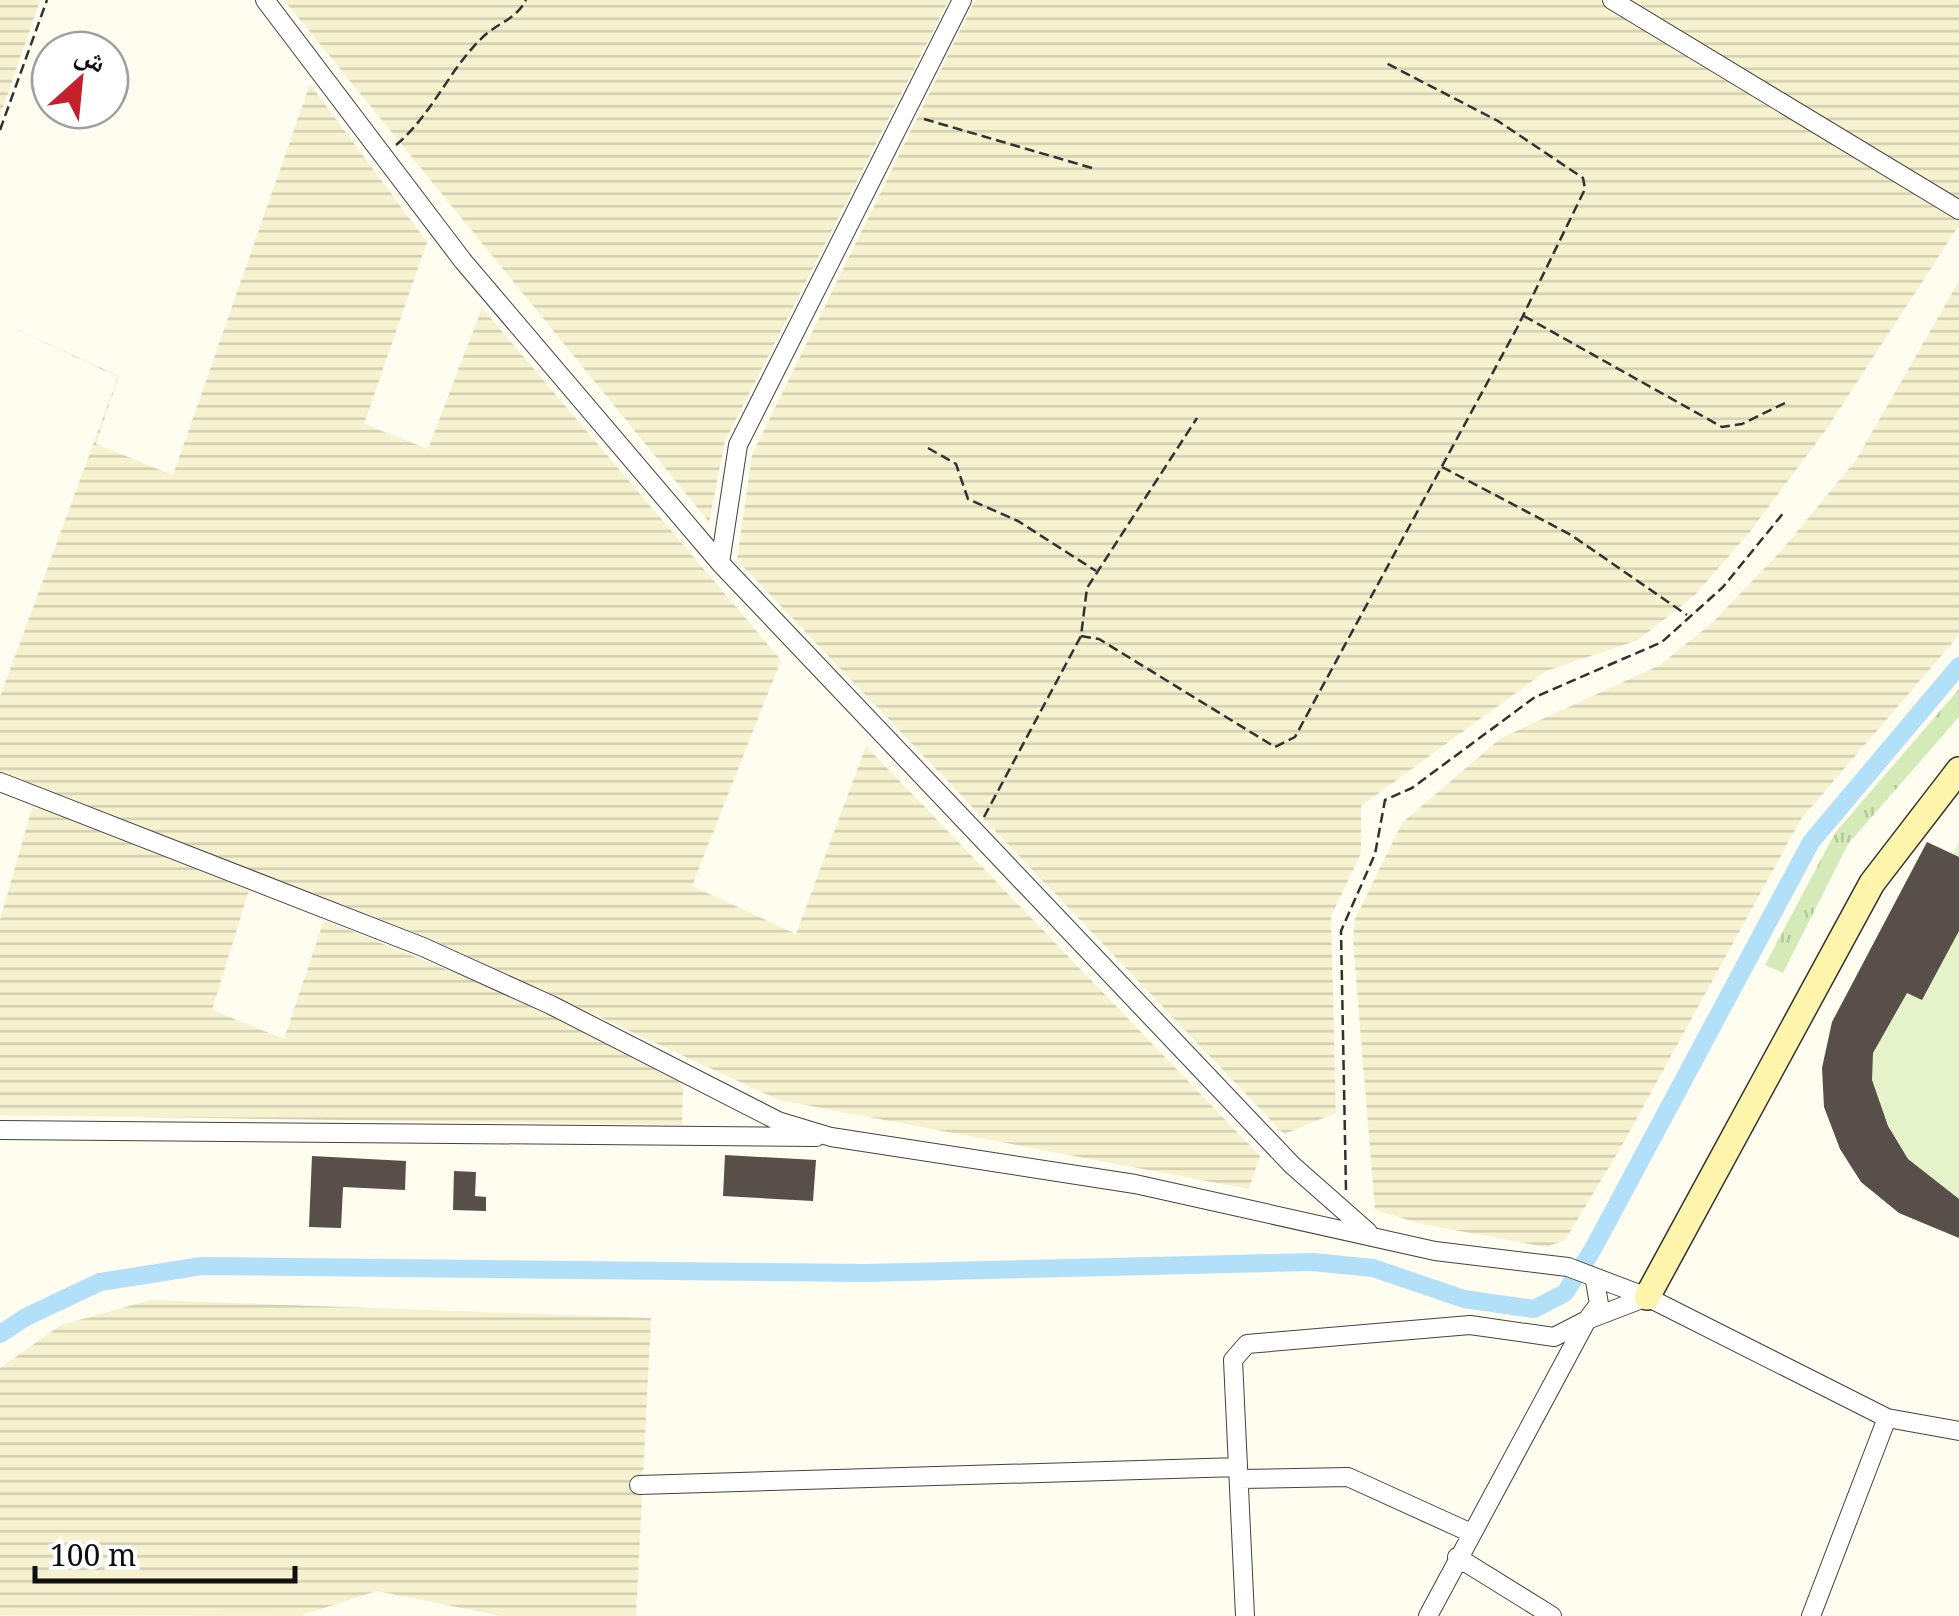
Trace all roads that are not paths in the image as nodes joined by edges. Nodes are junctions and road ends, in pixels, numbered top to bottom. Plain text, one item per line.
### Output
1 (265, 0) edge
2 (962, 0) edge
3 (1612, 0) edge
4 (1959, 210) edge
5 (720, 564) junction
6 (1959, 770) edge
7 (0, 782) edge
8 (0, 1130) edge
9 (831, 1137) junction
10 (1372, 1236) junction
11 (1595, 1281) junction
12 (1647, 1297) junction
13 (1586, 1320) junction
14 (1888, 1418) junction
15 (1959, 1431) edge
16 (1238, 1473) junction
17 (639, 1485) dead end
18 (1470, 1532) junction
19 (1457, 1557) junction
20 (1245, 1616) edge
21 (1428, 1616) edge
22 (1552, 1616) edge
23 (1811, 1616) edge

1 - 5 street
2 - 5 street
3 - 4 street
5 - 10 street
6 - 12 main road
7 - 9 street
8 - 9 street
9 - 10 street
10 - 11 street
11 - 12 street
11 - 13 street
12 - 13 street
12 - 14 street
13 - 16 street
13 - 18 street
14 - 15 street
14 - 23 street
16 - 17 street
16 - 18 street
16 - 20 street
18 - 19 street
19 - 21 street
19 - 22 street

